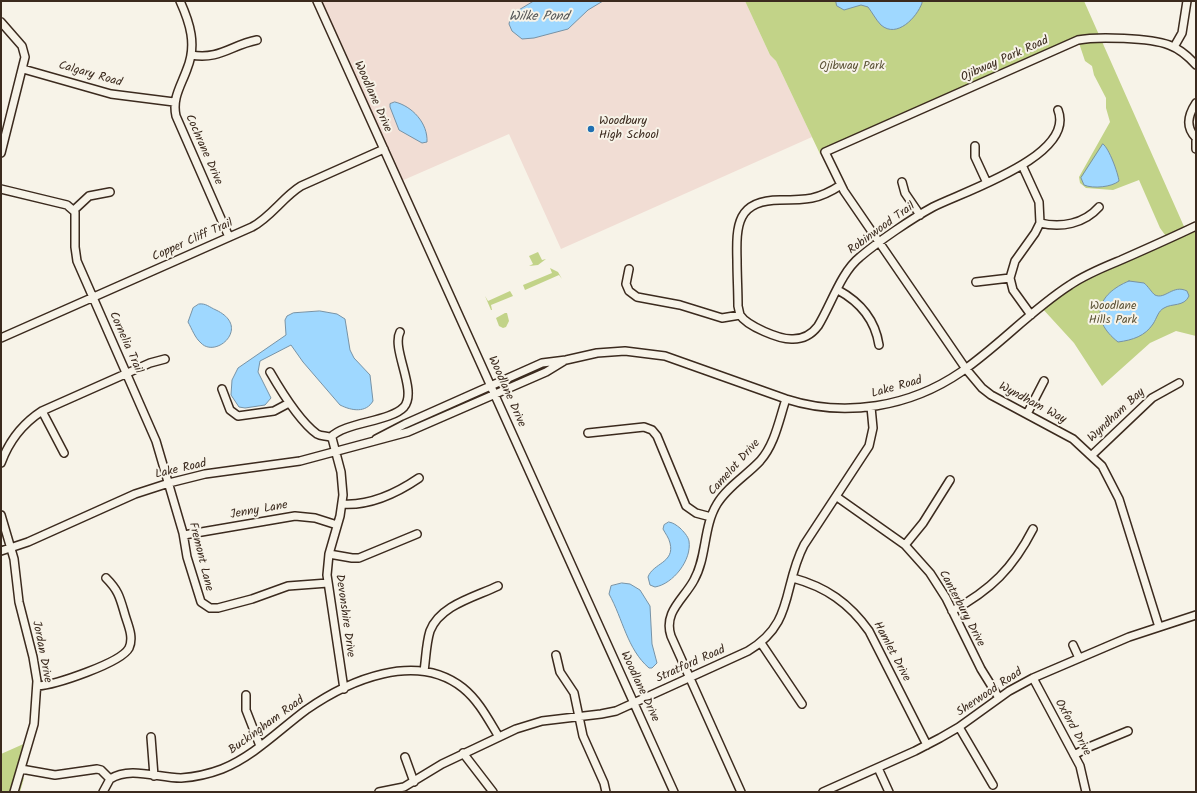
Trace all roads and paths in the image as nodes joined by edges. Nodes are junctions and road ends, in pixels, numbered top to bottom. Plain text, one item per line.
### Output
1 (180, 1) edge
2 (317, 1) edge
3 (1187, 1) edge
4 (1, 22) edge
5 (257, 40) dead end
6 (1174, 47) junction
7 (191, 55) junction
8 (1196, 65) edge
9 (23, 69) junction
10 (174, 102) junction
11 (1196, 103) edge
12 (1058, 110) dead end
13 (1196, 140) edge
14 (975, 146) dead end
15 (384, 149) junction
16 (1196, 149) edge
17 (825, 152) joint
18 (1, 153) edge
19 (1022, 165) junction
20 (902, 182) dead end
21 (986, 183) junction
22 (841, 185) junction
23 (1, 189) edge
24 (110, 192) dead end
25 (1099, 207) dead end
26 (74, 210) junction
27 (920, 215) junction
28 (1040, 223) junction
29 (1196, 226) edge
30 (230, 237) junction
31 (880, 242) junction
32 (629, 269) dead end
33 (1010, 278) junction
34 (976, 282) dead end
35 (838, 290) junction
36 (93, 298) junction
37 (740, 315) junction
38 (1031, 315) junction
39 (400, 332) dead end
40 (1, 338) edge
41 (879, 345) dead end
42 (165, 359) dead end
43 (566, 360) junction
44 (966, 368) junction
45 (270, 372) dead end
46 (126, 373) junction
47 (1044, 381) dead end
48 (1179, 383) dead end
49 (491, 386) junction
50 (222, 389) dead end
51 (495, 395) junction
52 (786, 399) junction
53 (289, 403) junction
54 (871, 407) junction
55 (42, 411) junction
56 (1027, 414) junction
57 (588, 433) dead end
58 (331, 437) junction
59 (376, 440) junction
60 (336, 452) junction
61 (64, 453) dead end
62 (1092, 455) junction
63 (1, 463) edge
64 (419, 478) dead end
65 (950, 480) dead end
66 (168, 483) junction
67 (837, 497) junction
68 (342, 504) junction
69 (1, 515) edge
70 (711, 517) junction
71 (337, 525) junction
72 (1034, 529) dead end
73 (417, 534) dead end
74 (184, 535) junction
75 (905, 545) junction
76 (11, 548) junction
77 (1, 551) edge
78 (328, 554) junction
79 (106, 578) dead end
80 (793, 578) junction
81 (328, 583) junction
82 (498, 586) dead end
83 (952, 611) junction
84 (1196, 614) edge
85 (1158, 627) junction
86 (761, 643) junction
87 (1073, 645) dead end
88 (556, 655) dead end
89 (1079, 658) junction
90 (424, 671) junction
91 (690, 677) junction
92 (1033, 678) junction
93 (37, 686) junction
94 (344, 689) junction
95 (246, 695) dead end
96 (999, 698) junction
97 (634, 703) junction
98 (802, 704) dead end
99 (580, 717) junction
100 (959, 727) junction
101 (1128, 731) dead end
102 (151, 737) dead end
103 (499, 737) junction
104 (928, 745) junction
105 (260, 746) junction
106 (464, 753) junction
107 (1074, 755) junction
108 (405, 757) dead end
109 (878, 768) junction
110 (21, 769) junction
111 (154, 776) junction
112 (110, 779) junction
113 (414, 782) junction
114 (993, 785) dead end
115 (14, 792) edge
116 (103, 792) edge
117 (379, 792) edge
118 (493, 792) edge
119 (606, 792) edge
120 (674, 792) edge
121 (741, 792) edge
122 (823, 792) edge
123 (889, 792) edge
124 (1086, 792) edge

1 - 7 street, Cochrane Drive
2 - 15 street, Woodlane Drive
3 - 6 street
4 - 9 street
5 - 7 street
6 - 8 street, Ojibway Park Road
6 - 17 street, Ojibway Park Road
7 - 10 street, Cochrane Drive
9 - 10 street, Calgary Road
9 - 18 street
10 - 30 street, Cochrane Drive
11 - 13 street
12 - 19 street, Robinwood Trail
13 - 16 street
14 - 21 street
15 - 30 street, Copper Cliff Trail
15 - 49 street, Woodlane Drive
17 - 22 street, Wyndham Way
19 - 21 street, Robinwood Trail
19 - 28 street
20 - 27 street
21 - 27 street, Robinwood Trail
22 - 31 street, Wyndham Way
22 - 37 street
23 - 26 street
24 - 26 street
25 - 28 street
26 - 36 street, Cornelia Trail
27 - 31 street, Robinwood Trail
28 - 33 street
29 - 38 street, Lake Road
30 - 36 street, Copper Cliff Trail
31 - 35 street, Robinwood Trail
31 - 44 street, Wyndham Way
32 - 37 street
33 - 34 street
33 - 38 street
35 - 37 street, Robinwood Trail
35 - 41 street
36 - 40 street, Copper Cliff Trail
36 - 46 street, Cornelia Trail
38 - 44 street, Lake Road
39 - 58 street
42 - 46 street
43 - 49 street, Lake Road
43 - 51 street, Lake Road
43 - 52 street, Lake Road
44 - 54 street, Lake Road
44 - 56 street, Wyndham Way
45 - 53 street
46 - 55 street
46 - 66 street, Cornelia Trail
47 - 56 street
48 - 62 street, Wyndham Bay
49 - 51 street, Woodlane Drive
49 - 59 street, Lake Road
50 - 53 street
51 - 59 street, Lake Road
51 - 97 street, Woodlane Drive
52 - 54 street, Lake Road
52 - 70 street, Camelot Drive
53 - 58 street
54 - 67 street, Stratford Road
55 - 61 street
55 - 63 street
56 - 62 street, Wyndham Way
57 - 70 street
58 - 60 street, Devonshire Drive
59 - 60 street, Lake Road
60 - 66 street, Lake Road
60 - 68 street, Devonshire Drive
62 - 85 street, Wyndham Way
64 - 68 street
65 - 75 street
66 - 74 street, Fremont Lane
66 - 76 street, Lake Road
67 - 75 street, Canterbury Drive
67 - 80 street, Stratford Road
68 - 71 street, Devonshire Drive
69 - 76 street, Jordan Drive
70 - 91 street, Camelot Drive
71 - 74 street, Jenny Lane
71 - 78 street, Devonshire Drive
72 - 83 street
73 - 78 street
74 - 81 street, Fremont Lane
75 - 83 street, Canterbury Drive
76 - 77 street, Lake Road
76 - 93 street, Jordan Drive
78 - 81 street, Devonshire Drive
79 - 93 street
80 - 86 street, Stratford Road
80 - 104 street, Hamlet Drive
81 - 94 street, Devonshire Drive
82 - 90 street
83 - 96 street, Canterbury Drive
84 - 85 street, Sherwood Road
85 - 89 street, Sherwood Road
86 - 91 street, Stratford Road
86 - 98 street
87 - 89 street
88 - 99 street
89 - 92 street, Sherwood Road
90 - 94 street, Buckingham Road
90 - 103 street, Buckingham Road
91 - 97 street, Stratford Road
91 - 121 street, Camelot Drive
92 - 96 street, Sherwood Road
92 - 107 street, Oxford Drive
93 - 110 street, Jordan Drive
94 - 105 street, Buckingham Road
95 - 105 street
96 - 100 street, Sherwood Road
97 - 99 street, Stratford Road
97 - 120 street, Woodlane Drive
99 - 103 street, Stratford Road
99 - 119 street
100 - 104 street, Sherwood Road
100 - 114 street
101 - 107 street
102 - 111 street
103 - 106 street, Stratford Road
104 - 109 street, Sherwood Road
105 - 111 street, Buckingham Road
106 - 113 street, Stratford Road
106 - 118 street
107 - 124 street, Oxford Drive
108 - 113 street
109 - 122 street, Sherwood Road
109 - 123 street
110 - 112 street
110 - 115 street, Jordan Drive
111 - 112 street, Buckingham Road
112 - 116 street
113 - 117 street, Stratford Road

